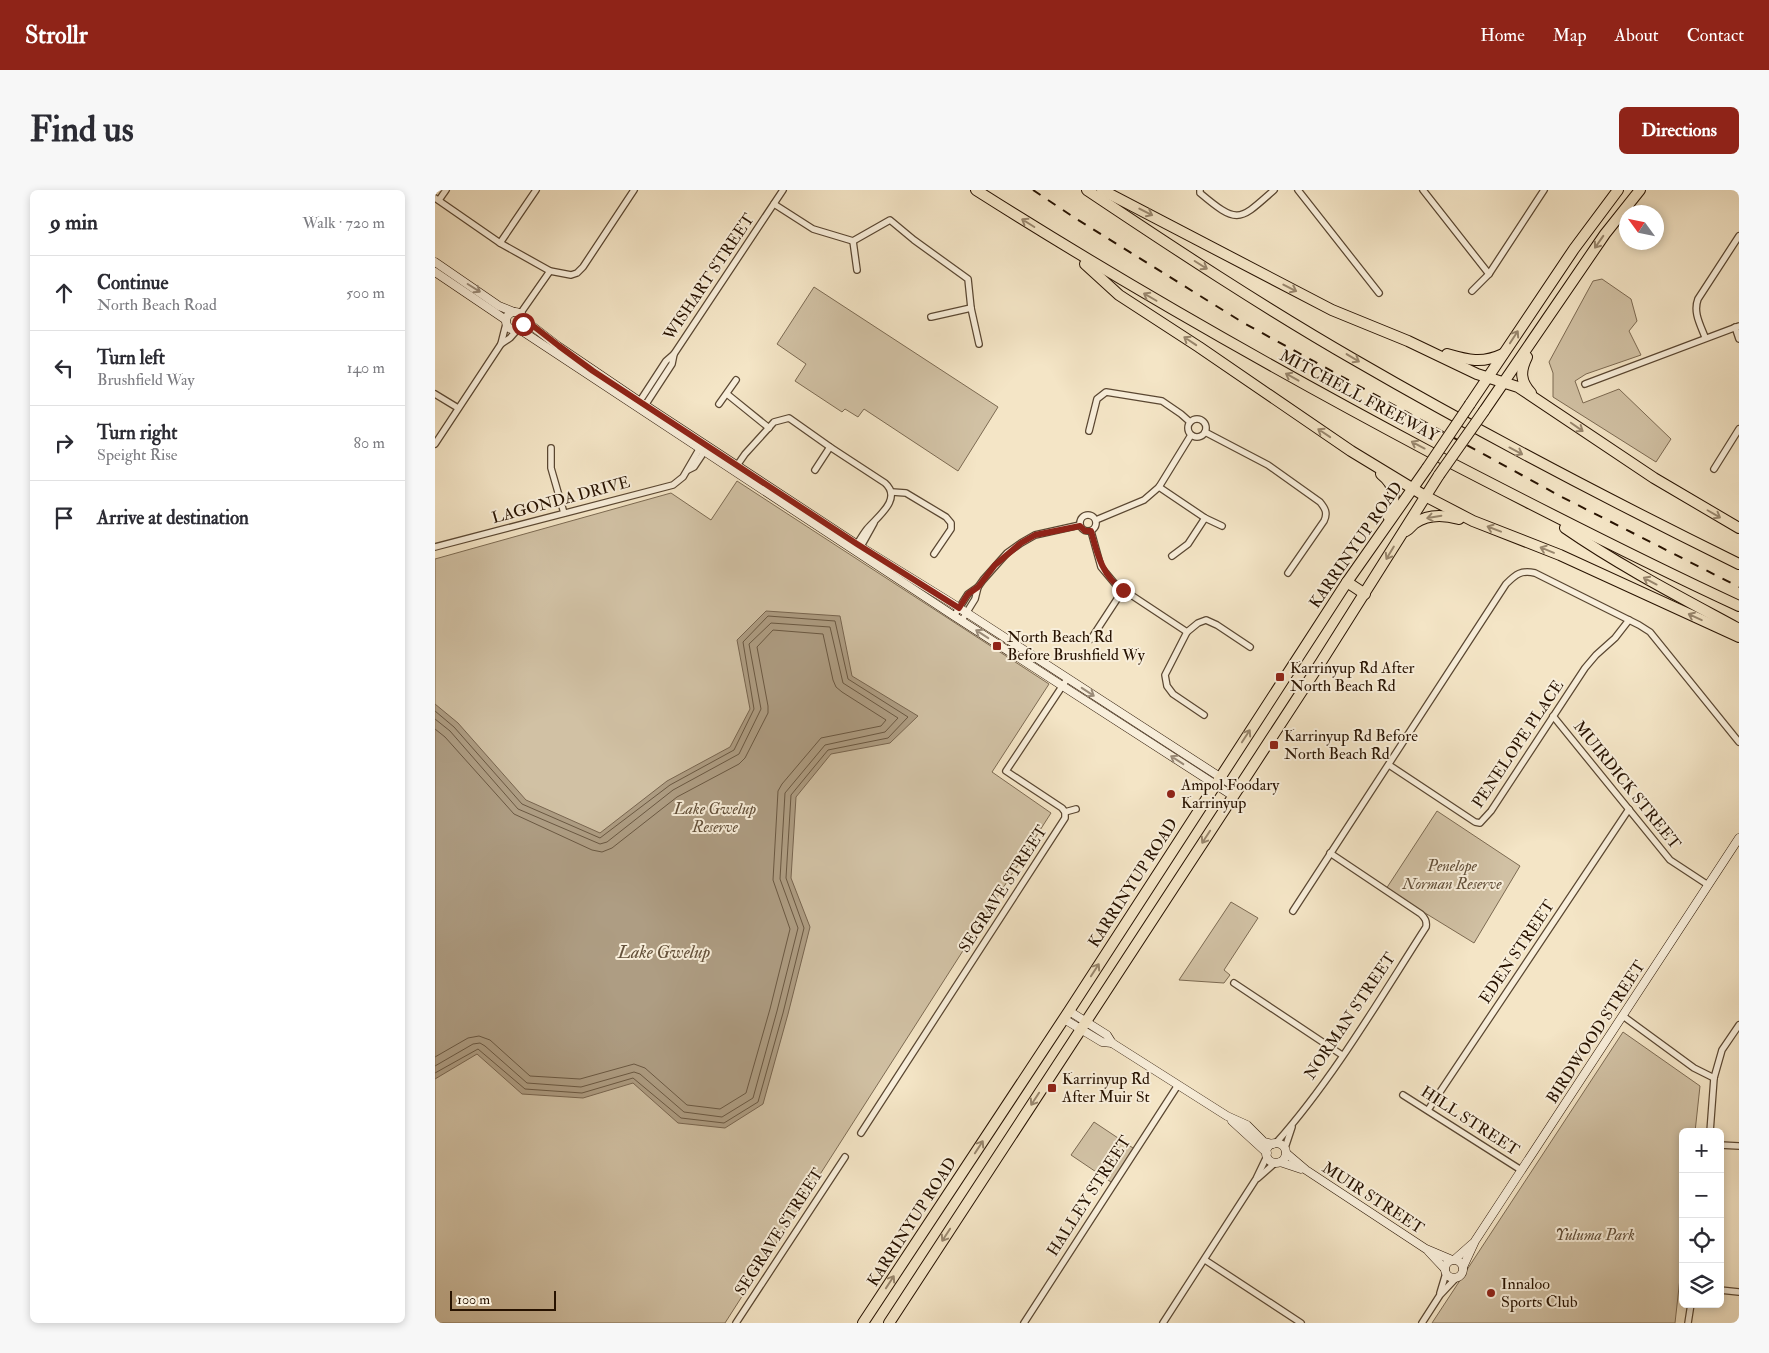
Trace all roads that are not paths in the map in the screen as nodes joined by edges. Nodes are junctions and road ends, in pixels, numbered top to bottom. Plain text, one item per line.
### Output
1 (446, 190) edge
2 (536, 190) edge
3 (634, 190) edge
4 (783, 190) edge
5 (976, 190) edge
6 (1087, 190) edge
7 (1102, 190) edge
8 (1200, 190) edge
9 (1274, 190) edge
10 (1298, 190) edge
11 (1423, 190) edge
12 (1544, 190) edge
13 (1617, 190) edge
14 (1635, 190) edge
15 (1640, 190) edge
16 (437, 199) edge
17 (774, 204) junction
18 (1739, 236) edge
19 (853, 241) junction
20 (500, 243) junction
21 (1069, 249) junction
22 (435, 262) edge
23 (857, 270) dead end
24 (550, 271) junction
25 (435, 272) edge
26 (1489, 274) junction
27 (1472, 291) dead end
28 (1379, 293) dead end
29 (971, 308) junction
30 (519, 315) junction
31 (931, 317) dead end
32 (506, 322) junction
33 (1737, 326) edge
34 (1540, 328) junction
35 (518, 329) junction
36 (1705, 337) junction
37 (1739, 339) edge
38 (501, 344) junction
39 (979, 344) dead end
40 (1424, 349) junction
41 (1503, 353) junction
42 (1488, 378) junction
43 (735, 380) dead end
44 (1505, 382) junction
45 (1585, 384) dead end
46 (435, 394) edge
47 (727, 394) junction
48 (1537, 400) junction
49 (719, 404) dead end
50 (641, 406) junction
51 (458, 408) junction
52 (1190, 422) junction
53 (769, 428) junction
54 (1739, 429) edge
55 (1089, 431) dead end
56 (1205, 432) junction
57 (1191, 435) junction
58 (435, 444) edge
59 (704, 447) junction
60 (551, 448) dead end
61 (830, 448) junction
62 (1351, 451) junction
63 (736, 468) junction
64 (1714, 468) dead end
65 (815, 470) dead end
66 (1159, 486) junction
67 (1413, 489) junction
68 (892, 492) junction
69 (1425, 496) junction
70 (1539, 509) junction
71 (564, 513) junction
72 (1205, 518) junction
73 (1096, 520) junction
74 (1473, 521) junction
75 (1080, 526) junction
76 (1222, 526) dead end
77 (1739, 528) edge
78 (1091, 531) junction
79 (1401, 534) junction
80 (435, 547) edge
81 (858, 548) junction
82 (1371, 548) junction
83 (934, 554) dead end
84 (1172, 556) dead end
85 (1739, 564) edge
86 (1288, 573) dead end
87 (1347, 582) junction
88 (978, 587) junction
89 (1123, 590) junction
90 (1365, 594) junction
91 (1739, 606) edge
92 (959, 608) junction
93 (967, 613) junction
94 (954, 616) junction
95 (962, 620) junction
96 (1629, 620) junction
97 (1739, 629) edge
98 (1187, 632) junction
99 (1739, 637) edge
100 (1091, 639) dead end
101 (1250, 647) dead end
102 (1064, 682) junction
103 (1204, 715) dead end
104 (1553, 716) junction
105 (1739, 742) edge
106 (1389, 764) junction
107 (1217, 781) junction
108 (1235, 792) junction
109 (1076, 809) dead end
110 (1629, 809) junction
111 (1065, 812) junction
112 (1739, 838) edge
113 (1330, 853) junction
114 (1708, 885) junction
115 (1293, 911) dead end
116 (1234, 983) dead end
117 (1066, 1015) junction
118 (1623, 1016) junction
119 (1739, 1025) edge
120 (1083, 1026) junction
121 (1342, 1055) junction
122 (1714, 1078) junction
123 (1178, 1085) junction
124 (1403, 1095) dead end
125 (1428, 1110) junction
126 (1227, 1116) junction
127 (1292, 1125) junction
128 (1710, 1128) edge
129 (861, 1133) dead end
130 (1274, 1144) junction
131 (1724, 1145) edge
132 (1739, 1146) edge
133 (1285, 1150) junction
134 (1267, 1155) junction
135 (845, 1156) dead end
136 (1278, 1162) junction
137 (1306, 1170) junction
138 (1521, 1170) junction
139 (1256, 1179) junction
140 (1475, 1240) junction
141 (1426, 1249) junction
142 (1205, 1260) junction
143 (1453, 1260) junction
144 (1463, 1267) junction
145 (1445, 1271) junction
146 (1456, 1278) junction
147 (1724, 1290) edge
148 (1739, 1292) edge
149 (1440, 1295) junction
150 (1690, 1308) edge
151 (1297, 1322) edge
152 (735, 1323) edge
153 (863, 1323) edge
154 (889, 1323) edge
155 (1024, 1323) edge
156 (1163, 1323) edge
157 (1422, 1323) edge
158 (1688, 1323) edge

1 - 16 street
2 - 20 street
3 - 24 street
4 - 17 street, WISHART STREET
21 -> 5 highway, MITCHELL FREEWAY
6 -> 85 highway, MITCHELL FREEWAY
7 -> 40 highway
8 - 9 street
10 - 28 street
11 - 26 street
12 - 26 street
13 - 14 highway
41 -> 13 highway, KARRINYUP ROAD
15 -> 34 highway, KARRINYUP ROAD
16 - 20 street
17 - 19 street
17 - 50 street, WISHART STREET
18 - 36 street
19 - 23 street
19 - 29 street
20 - 24 street
62 -> 21 highway
70 -> 21 highway, MITCHELL FREEWAY
22 -> 30 main road
24 - 30 street
25 - 32 main road
26 - 27 street
29 - 31 street
29 - 39 street
30 - 32 main road
30 - 35 main road
30 - 50 main road
32 - 35 main road
32 - 38 street
33 - 36 street
33 - 37 street
34 - 44 highway, KARRINYUP ROAD
34 - 48 highway
35 - 38 street
35 - 50 main road
36 - 45 street
38 - 51 street
40 - 41 highway
40 - 42 highway
41 - 42 highway, KARRINYUP ROAD
42 - 44 highway
42 - 67 highway, KARRINYUP ROAD, bridge
43 - 47 street
44 - 48 highway
44 - 69 highway, KARRINYUP ROAD, bridge
46 - 51 street
47 - 49 street
47 - 53 street
48 -> 77 highway
50 - 59 main road
51 - 58 street
52 - 55 street
52 - 56 street
52 - 57 street
53 - 61 street
53 - 63 street
54 - 64 street
56 - 57 street
56 - 86 street
57 - 66 street
59 - 63 main road
59 - 71 street, LAGONDA DRIVE
60 - 71 street
61 - 65 street
61 - 68 street
62 - 67 highway
62 - 82 highway
63 - 81 main road
66 - 72 street
66 - 73 street
67 - 69 highway
67 - 82 highway, KARRINYUP ROAD
68 - 81 street
68 - 83 street
69 - 74 highway
69 - 79 highway, KARRINYUP ROAD
70 - 91 highway, MITCHELL FREEWAY
97 -> 70 highway
71 - 80 street, LAGONDA DRIVE
72 - 76 street
72 - 84 street
73 - 75 street
73 - 78 street
74 -> 79 highway
99 -> 74 highway
75 - 78 street
75 - 88 street
78 - 89 street
79 -> 90 highway, KARRINYUP ROAD
81 - 92 main road
81 - 94 main road
82 - 87 highway, KARRINYUP ROAD
87 - 90 highway
107 -> 87 highway, KARRINYUP ROAD
88 - 92 street
88 - 93 street
89 - 98 street
89 - 100 street
90 - 108 highway, KARRINYUP ROAD
92 - 93 main road
92 - 94 street
93 - 95 street
93 - 102 main road
94 - 95 main road
102 -> 95 main road
96 - 104 street, PENELOPE PLACE
96 - 105 street
96 - 106 street
98 - 101 street
98 - 103 street
102 - 107 main road
102 - 111 street
104 - 106 street, PENELOPE PLACE
104 - 110 street, MUIRDICK STREET
106 - 113 street
107 - 108 main road
117 -> 107 highway, KARRINYUP ROAD
108 -> 120 highway, KARRINYUP ROAD
109 - 111 street
110 - 114 street, MUIRDICK STREET
110 - 125 street, EDEN STREET
111 - 129 street, SEGRAVE STREET
112 - 114 main road, BIRDWOOD STREET
113 - 115 street
113 - 121 street, NORMAN STREET
114 - 118 main road, BIRDWOOD STREET
116 - 121 street
117 - 120 main road
153 -> 117 highway, KARRINYUP ROAD
118 - 122 street
118 - 138 main road, BIRDWOOD STREET
119 - 122 street
120 - 123 main road
120 -> 154 highway, KARRINYUP ROAD
121 - 127 street, NORMAN STREET
122 - 128 street
123 - 126 main road
123 - 155 street, HALLEY STREET
124 - 125 street, HILL STREET
125 - 138 street, HILL STREET
126 - 130 main road
126 - 134 main road
127 - 130 street, NORMAN STREET
127 - 133 street, NORMAN STREET
130 - 133 main road
130 - 134 main road
131 - 132 street
133 - 136 main road
133 - 137 main road, MUIR STREET
134 - 136 main road
134 - 139 street
135 - 152 street, SEGRAVE STREET
136 - 137 main road, MUIR STREET
136 - 139 street
137 - 141 main road, MUIR STREET
138 - 140 main road, BIRDWOOD STREET
139 - 142 street
140 - 143 main road, BIRDWOOD STREET
140 - 144 main road, BIRDWOOD STREET
141 - 143 main road, MUIR STREET
141 - 145 main road, MUIR STREET
142 - 151 street
142 - 156 street
143 - 144 main road
143 - 145 main road
144 - 146 main road
145 - 146 main road
145 - 149 street
146 - 149 street
147 - 148 street
149 - 157 street
150 - 158 street

